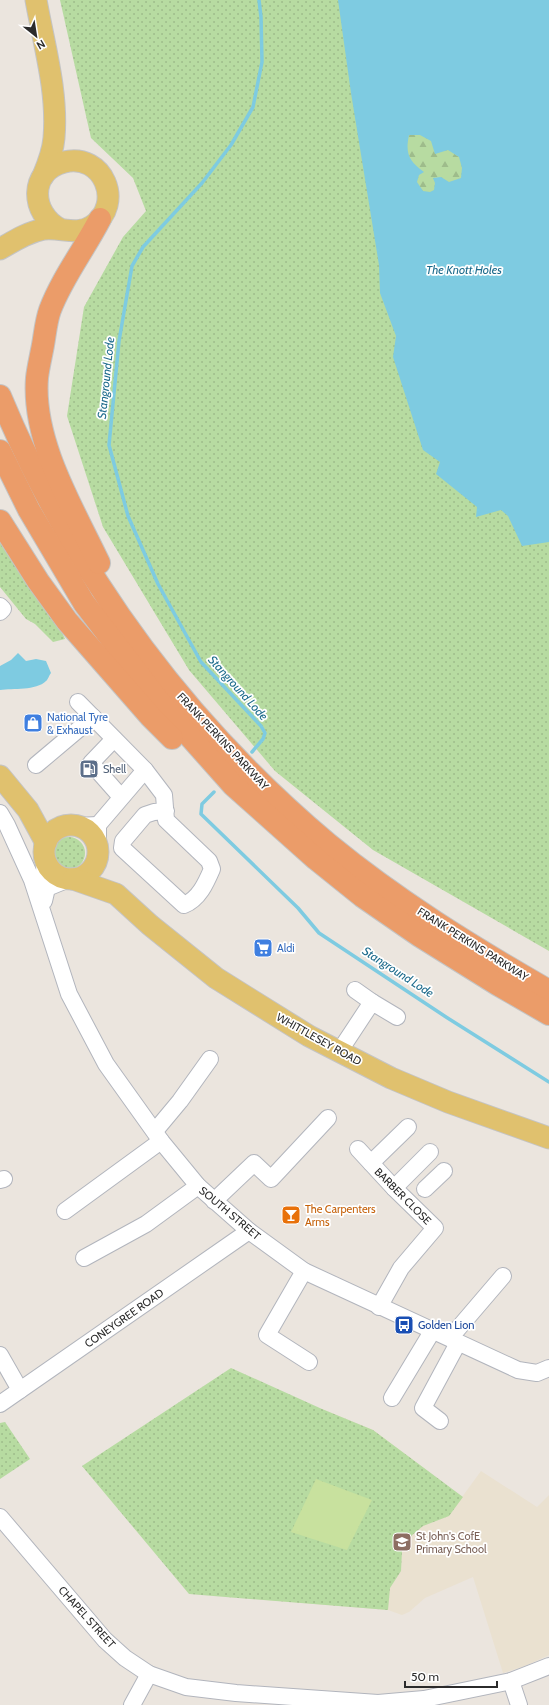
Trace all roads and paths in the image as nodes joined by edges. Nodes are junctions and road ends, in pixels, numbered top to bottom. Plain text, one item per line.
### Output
1 (36, 0) edge
2 (55, 119) junction
3 (79, 161) junction
4 (43, 176) junction
5 (39, 206) junction
6 (100, 220) junction
7 (60, 229) junction
8 (8, 244) edge
9 (0, 396) edge
10 (0, 452) edge
11 (0, 521) edge
12 (0, 606) edge
13 (0, 612) edge
14 (135, 638) junction
15 (78, 702) dead end
16 (93, 717) junction
17 (114, 739) junction
18 (36, 765) dead end
19 (145, 770) junction
20 (0, 776) edge
21 (233, 785) junction
22 (121, 797) junction
23 (166, 812) junction
24 (13, 817) edge
25 (74, 825) junction
26 (98, 825) junction
27 (45, 851) junction
28 (98, 854) junction
29 (71, 879) junction
30 (116, 894) junction
31 (41, 910) junction
32 (355, 990) dead end
33 (549, 991) edge
34 (372, 1002) junction
35 (549, 1014) edge
36 (397, 1017) dead end
37 (339, 1052) junction
38 (210, 1059) dead end
39 (328, 1118) dead end
40 (408, 1127) dead end
41 (158, 1136) junction
42 (549, 1138) edge
43 (358, 1149) dead end
44 (430, 1152) dead end
45 (371, 1163) junction
46 (444, 1171) dead end
47 (198, 1186) junction
48 (394, 1188) junction
49 (417, 1196) junction
50 (214, 1201) junction
51 (65, 1211) dead end
52 (249, 1231) junction
53 (84, 1258) dead end
54 (304, 1271) junction
55 (503, 1276) dead end
56 (379, 1306) junction
57 (432, 1330) junction
58 (454, 1340) junction
59 (0, 1355) edge
60 (309, 1362) dead end
61 (549, 1368) edge
62 (20, 1390) junction
63 (392, 1398) dead end
64 (0, 1404) edge
65 (440, 1421) dead end
66 (0, 1517) edge
67 (549, 1666) edge
68 (149, 1674) junction
69 (511, 1681) junction
70 (132, 1705) edge
71 (519, 1705) edge

1 - 2 main road
2 - 3 main road
2 - 4 main road
3 - 4 main road
3 - 6 main road
4 - 5 main road
5 - 7 main road
5 - 8 main road
6 - 7 main road
6 - 14 highway
7 - 8 main road
9 - 14 highway, FRANK PERKINS PARKWAY
10 - 21 highway, FRANK PERKINS PARKWAY
11 - 21 highway
12 - 13 street
14 - 33 highway, FRANK PERKINS PARKWAY
15 - 16 street
16 - 17 street
16 - 18 street
17 - 19 street
17 - 22 street
19 - 22 street
19 - 23 street
20 - 24 main road
21 - 35 highway, FRANK PERKINS PARKWAY
22 - 26 street
23 - 23 street
24 - 25 main road
24 - 27 main road
24 - 31 street
25 - 26 street
25 - 27 main road
25 - 28 main road
26 - 28 street
27 - 29 main road
27 - 31 street, SOUTH STREET
28 - 29 main road
28 - 30 main road, WHITTLESEY ROAD
29 - 30 main road, WHITTLESEY ROAD
29 - 31 street
30 - 37 main road, WHITTLESEY ROAD
31 - 41 street, SOUTH STREET
32 - 34 street
34 - 36 street
34 - 37 street
37 - 42 main road, WHITTLESEY ROAD
38 - 41 street
39 - 50 street
40 - 45 street, BARBER CLOSE
41 - 47 street, SOUTH STREET
41 - 51 street
43 - 45 street, BARBER CLOSE
44 - 48 street
45 - 48 street, BARBER CLOSE
46 - 49 street
47 - 50 street, SOUTH STREET
47 - 53 street
48 - 49 street, BARBER CLOSE
49 - 56 street, BARBER CLOSE
50 - 52 street, SOUTH STREET
52 - 54 street, SOUTH STREET
52 - 62 street, CONEYGREE ROAD
54 - 56 street, SOUTH STREET
54 - 60 street
55 - 58 street
56 - 57 street, SOUTH STREET
57 - 58 street, SOUTH STREET
57 - 63 street
58 - 61 street, SOUTH STREET
58 - 65 street
59 - 62 street
62 - 64 street, CONEYGREE ROAD
66 - 68 street, CHAPEL STREET
67 - 69 street, CHAPEL STREET
68 - 69 street, CHAPEL STREET
68 - 70 street
69 - 71 street

